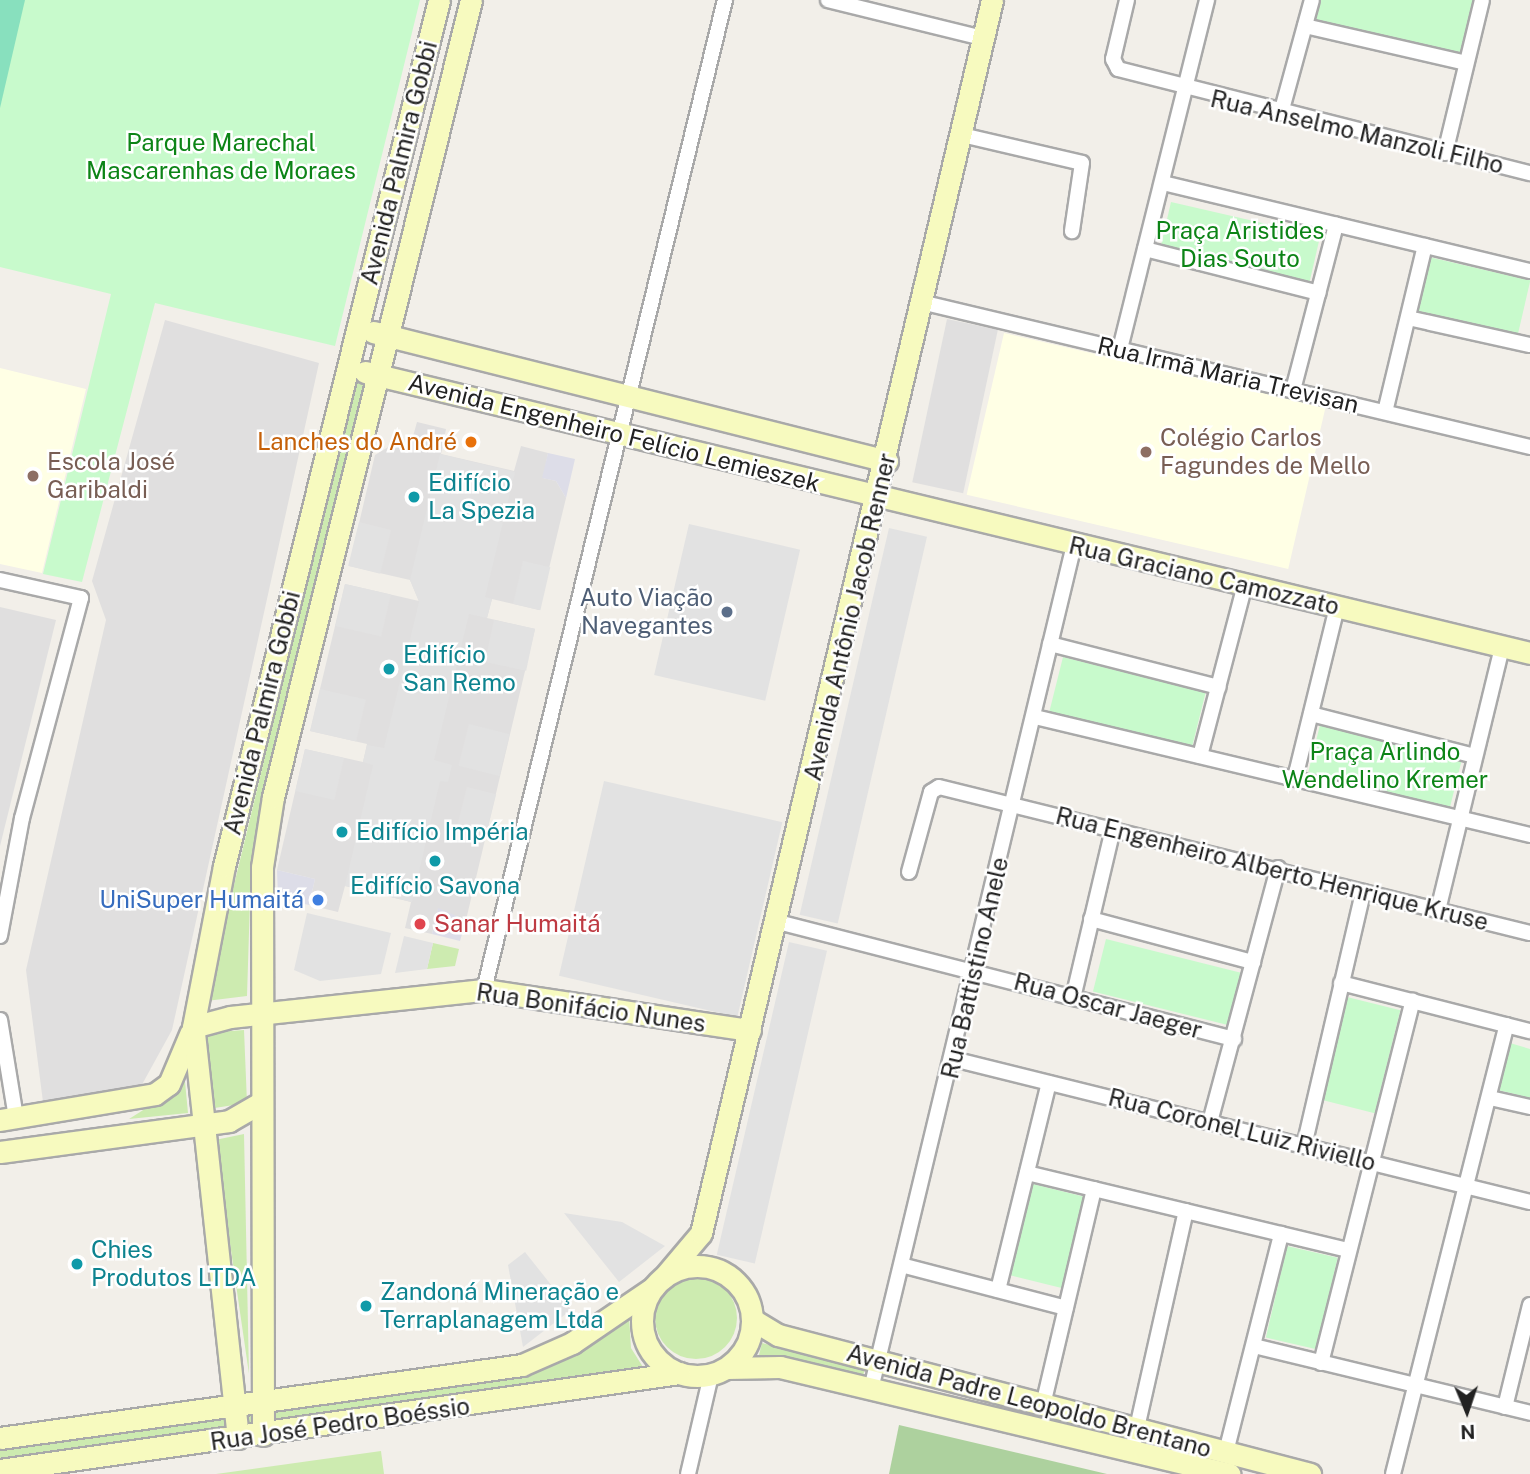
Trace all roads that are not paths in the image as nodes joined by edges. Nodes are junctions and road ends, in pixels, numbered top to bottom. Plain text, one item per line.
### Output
1 (439, 0) edge
2 (471, 0) edge
3 (725, 0) edge
4 (828, 0) edge
5 (992, 0) edge
6 (1127, 0) edge
7 (1207, 0) edge
8 (1312, 0) edge
9 (1482, 0) edge
10 (1306, 26) junction
11 (982, 38) junction
12 (1466, 63) junction
13 (1184, 90) junction
14 (1280, 114) junction
15 (962, 135) junction
16 (1444, 153) junction
17 (1530, 173) edge
18 (1163, 183) junction
19 (1336, 225) junction
20 (1072, 231) dead end
21 (1424, 246) junction
22 (1145, 249) junction
23 (1530, 271) edge
24 (1319, 293) junction
25 (925, 303) junction
26 (1408, 318) junction
27 (359, 329) junction
28 (385, 335) junction
29 (1530, 345) edge
30 (1120, 349) junction
31 (349, 368) junction
32 (376, 374) junction
33 (1293, 390) junction
34 (626, 395) junction
35 (1385, 412) junction
36 (617, 434) junction
37 (1530, 447) edge
38 (887, 461) junction
39 (878, 497) junction
40 (1074, 545) junction
41 (0, 580) edge
42 (1245, 585) junction
43 (1337, 607) junction
44 (1050, 644) junction
45 (1502, 647) junction
46 (1530, 653) edge
47 (1219, 687) junction
48 (1311, 714) junction
49 (1035, 716) junction
50 (1475, 755) junction
51 (1200, 756) junction
52 (1295, 778) junction
53 (1014, 805) junction
54 (1459, 818) junction
55 (1113, 829) junction
56 (1530, 835) edge
57 (1278, 868) junction
58 (909, 872) dead end
59 (1363, 892) junction
60 (1438, 910) junction
61 (1091, 919) junction
62 (778, 922) junction
63 (1530, 933) edge
64 (0, 936) edge
65 (1253, 962) junction
66 (971, 970) junction
67 (1341, 984) junction
68 (484, 990) junction
69 (1073, 998) junction
70 (1413, 1000) junction
71 (265, 1014) junction
72 (0, 1020) edge
73 (1507, 1025) junction
74 (193, 1027) junction
75 (750, 1030) junction
76 (1530, 1031) edge
77 (1234, 1038) junction
78 (953, 1059) junction
79 (1049, 1083) junction
80 (1490, 1098) junction
81 (260, 1103) junction
82 (1530, 1107) edge
83 (8, 1119) edge
84 (1210, 1122) junction
85 (199, 1124) junction
86 (1304, 1146) junction
87 (0, 1152) edge
88 (1370, 1162) junction
89 (1027, 1173) junction
90 (1465, 1186) junction
91 (1094, 1189) junction
92 (1530, 1202) edge
93 (1186, 1211) junction
94 (701, 1233) junction
95 (1281, 1234) junction
96 (1348, 1250) junction
97 (905, 1266) junction
98 (713, 1268) junction
99 (658, 1282) junction
100 (998, 1290) junction
101 (1530, 1304) edge
102 (1066, 1308) junction
103 (753, 1320) junction
104 (1254, 1346) junction
105 (881, 1362) junction
106 (1321, 1363) junction
107 (719, 1371) junction
108 (679, 1373) junction
109 (933, 1376) junction
110 (1415, 1385) junction
111 (871, 1390) junction
112 (263, 1401) junction
113 (927, 1402) junction
114 (1043, 1405) junction
115 (231, 1406) junction
116 (1505, 1407) junction
117 (1530, 1413) edge
118 (263, 1434) junction
119 (0, 1438) edge
120 (238, 1438) junction
121 (1134, 1439) junction
122 (1226, 1452) junction
123 (1261, 1468) edge
124 (0, 1470) edge
125 (688, 1474) edge
126 (1229, 1474) edge
127 (1310, 1474) edge
128 (1393, 1474) edge

1 - 27 street, Avenida Palmira Gobbi
2 - 28 street, Avenida Palmira Gobbi
3 - 34 street
4 - 11 street
5 - 11 street, Avenida Antônio Jacob Renner
6 - 13 street, Rua Anselmo Manzoli Filho
7 - 13 street
8 - 10 street
9 - 12 street
10 - 12 street
10 - 14 street
11 - 15 street, Avenida Antônio Jacob Renner
12 - 16 street
13 - 14 street, Rua Anselmo Manzoli Filho
13 - 18 street
14 - 16 street, Rua Anselmo Manzoli Filho
15 - 20 street
15 - 25 street, Avenida Antônio Jacob Renner
16 - 17 street, Rua Anselmo Manzoli Filho
18 - 19 street
18 - 22 street
19 - 21 street
19 - 24 street
21 - 23 street
21 - 26 street
22 - 24 street
22 - 30 street
24 - 33 street
25 - 30 street, Rua Irmã Maria Trevisan
25 - 38 street, Avenida Antônio Jacob Renner
26 - 29 street
26 - 35 street
27 - 28 street, Avenida Engenheiro Felício Lemieszek
27 - 31 street, Avenida Palmira Gobbi
28 - 32 street, Avenida Palmira Gobbi
28 - 34 street, Avenida Engenheiro Felício Lemieszek
30 - 33 street, Rua Irmã Maria Trevisan
31 - 32 street, Avenida Engenheiro Felício Lemieszek
31 - 74 street, Avenida Palmira Gobbi
32 - 36 street, Avenida Engenheiro Felício Lemieszek
32 - 71 street, Avenida Palmira Gobbi
33 - 35 street, Rua Irmã Maria Trevisan
34 - 36 street
34 - 38 street, Avenida Engenheiro Felício Lemieszek
35 - 37 street, Rua Irmã Maria Trevisan
36 - 39 street, Avenida Engenheiro Felício Lemieszek
36 - 68 street
38 - 39 street, Avenida Antônio Jacob Renner
39 - 40 street, Rua Graciano Camozzato
39 - 62 street, Avenida Antônio Jacob Renner
40 - 42 street, Rua Graciano Camozzato
40 - 44 street, Rua Battistino Anele
41 - 64 street
42 - 43 street, Rua Graciano Camozzato
42 - 47 street
43 - 45 street, Rua Graciano Camozzato
43 - 48 street
44 - 47 street
44 - 49 street, Rua Battistino Anele
45 - 46 street, Rua Graciano Camozzato
45 - 50 street
47 - 51 street
48 - 50 street
48 - 52 street
49 - 51 street
49 - 53 street, Rua Battistino Anele
50 - 54 street
51 - 52 street
52 - 54 street
53 - 55 street, Rua Engenheiro Alberto Henrique Kruse
53 - 58 street, Rua Engenheiro Alberto Henrique Kruse
53 - 66 street, Rua Battistino Anele
54 - 56 street
54 - 60 street
55 - 57 street, Rua Engenheiro Alberto Henrique Kruse
55 - 61 street
57 - 59 street, Rua Engenheiro Alberto Henrique Kruse
57 - 65 street
59 - 60 street, Rua Engenheiro Alberto Henrique Kruse
59 - 67 street
60 - 63 street, Rua Engenheiro Alberto Henrique Kruse
61 - 65 street
61 - 69 street
62 - 66 street, Rua Oscar Jaeger
62 - 75 street, Avenida Antônio Jacob Renner
65 - 77 street
66 - 69 street, Rua Oscar Jaeger
66 - 78 street, Rua Battistino Anele
67 - 70 street
67 - 86 street
68 - 71 street, Rua Bonifácio Nunes
68 - 75 street, Rua Bonifácio Nunes
69 - 77 street, Rua Oscar Jaeger
70 - 73 street
70 - 88 street
71 - 74 street, Rua Bonifácio Nunes
71 - 81 street, Avenida Palmira Gobbi
72 - 83 street
73 - 76 street
73 - 80 street
74 - 83 street
74 - 85 street, Avenida Palmira Gobbi
75 - 94 street, Avenida Antônio Jacob Renner
77 - 84 street
78 - 79 street, Rua Coronel Luiz Riviello
78 - 97 street, Rua Battistino Anele
79 - 84 street, Rua Coronel Luiz Riviello
79 - 89 street
80 - 82 street
80 - 90 street
81 - 85 street
81 - 112 street, Avenida Palmira Gobbi
84 - 86 street, Rua Coronel Luiz Riviello
85 - 87 street
85 - 115 street, Avenida Palmira Gobbi
86 - 88 street, Rua Coronel Luiz Riviello
88 - 90 street, Rua Coronel Luiz Riviello
88 - 96 street
89 - 91 street
89 - 100 street
90 - 92 street, Rua Coronel Luiz Riviello
90 - 110 street
91 - 93 street
91 - 102 street
93 - 95 street
93 - 121 street
94 - 98 street
94 - 99 street, Avenida Antônio Jacob Renner
95 - 96 street
95 - 104 street
96 - 106 street
97 - 100 street
97 - 105 street, Rua Battistino Anele
98 - 99 street
98 - 103 street
99 - 108 street
99 - 112 street, Rua José Pedro Boéssio
100 - 102 street
101 - 116 street
102 - 114 street
103 - 105 street, Avenida Padre Leopoldo Brentano
103 - 107 street
104 - 106 street
104 - 122 street
105 - 109 street, Avenida Padre Leopoldo Brentano
105 - 111 street, Rua Battistino Anele
106 - 110 street
107 - 108 street
107 - 111 street, Avenida Padre Leopoldo Brentano
107 - 125 street
108 - 118 street, Rua José Pedro Boéssio
109 - 113 street
109 - 114 street, Avenida Padre Leopoldo Brentano
110 - 116 street
110 - 128 street
111 - 113 street, Avenida Padre Leopoldo Brentano
112 - 115 street, Rua José Pedro Boéssio
112 - 118 street, Avenida Palmira Gobbi
113 - 121 street, Avenida Padre Leopoldo Brentano
114 - 121 street, Avenida Padre Leopoldo Brentano
115 - 119 street, Rua José Pedro Boéssio
115 - 120 street, Avenida Palmira Gobbi
116 - 117 street
118 - 120 street, Rua José Pedro Boéssio
120 - 124 street, Rua José Pedro Boéssio
121 - 122 street, Avenida Padre Leopoldo Brentano
121 - 126 street, Avenida Padre Leopoldo Brentano
122 - 123 street, Avenida Padre Leopoldo Brentano
123 - 127 street, Avenida Padre Leopoldo Brentano

